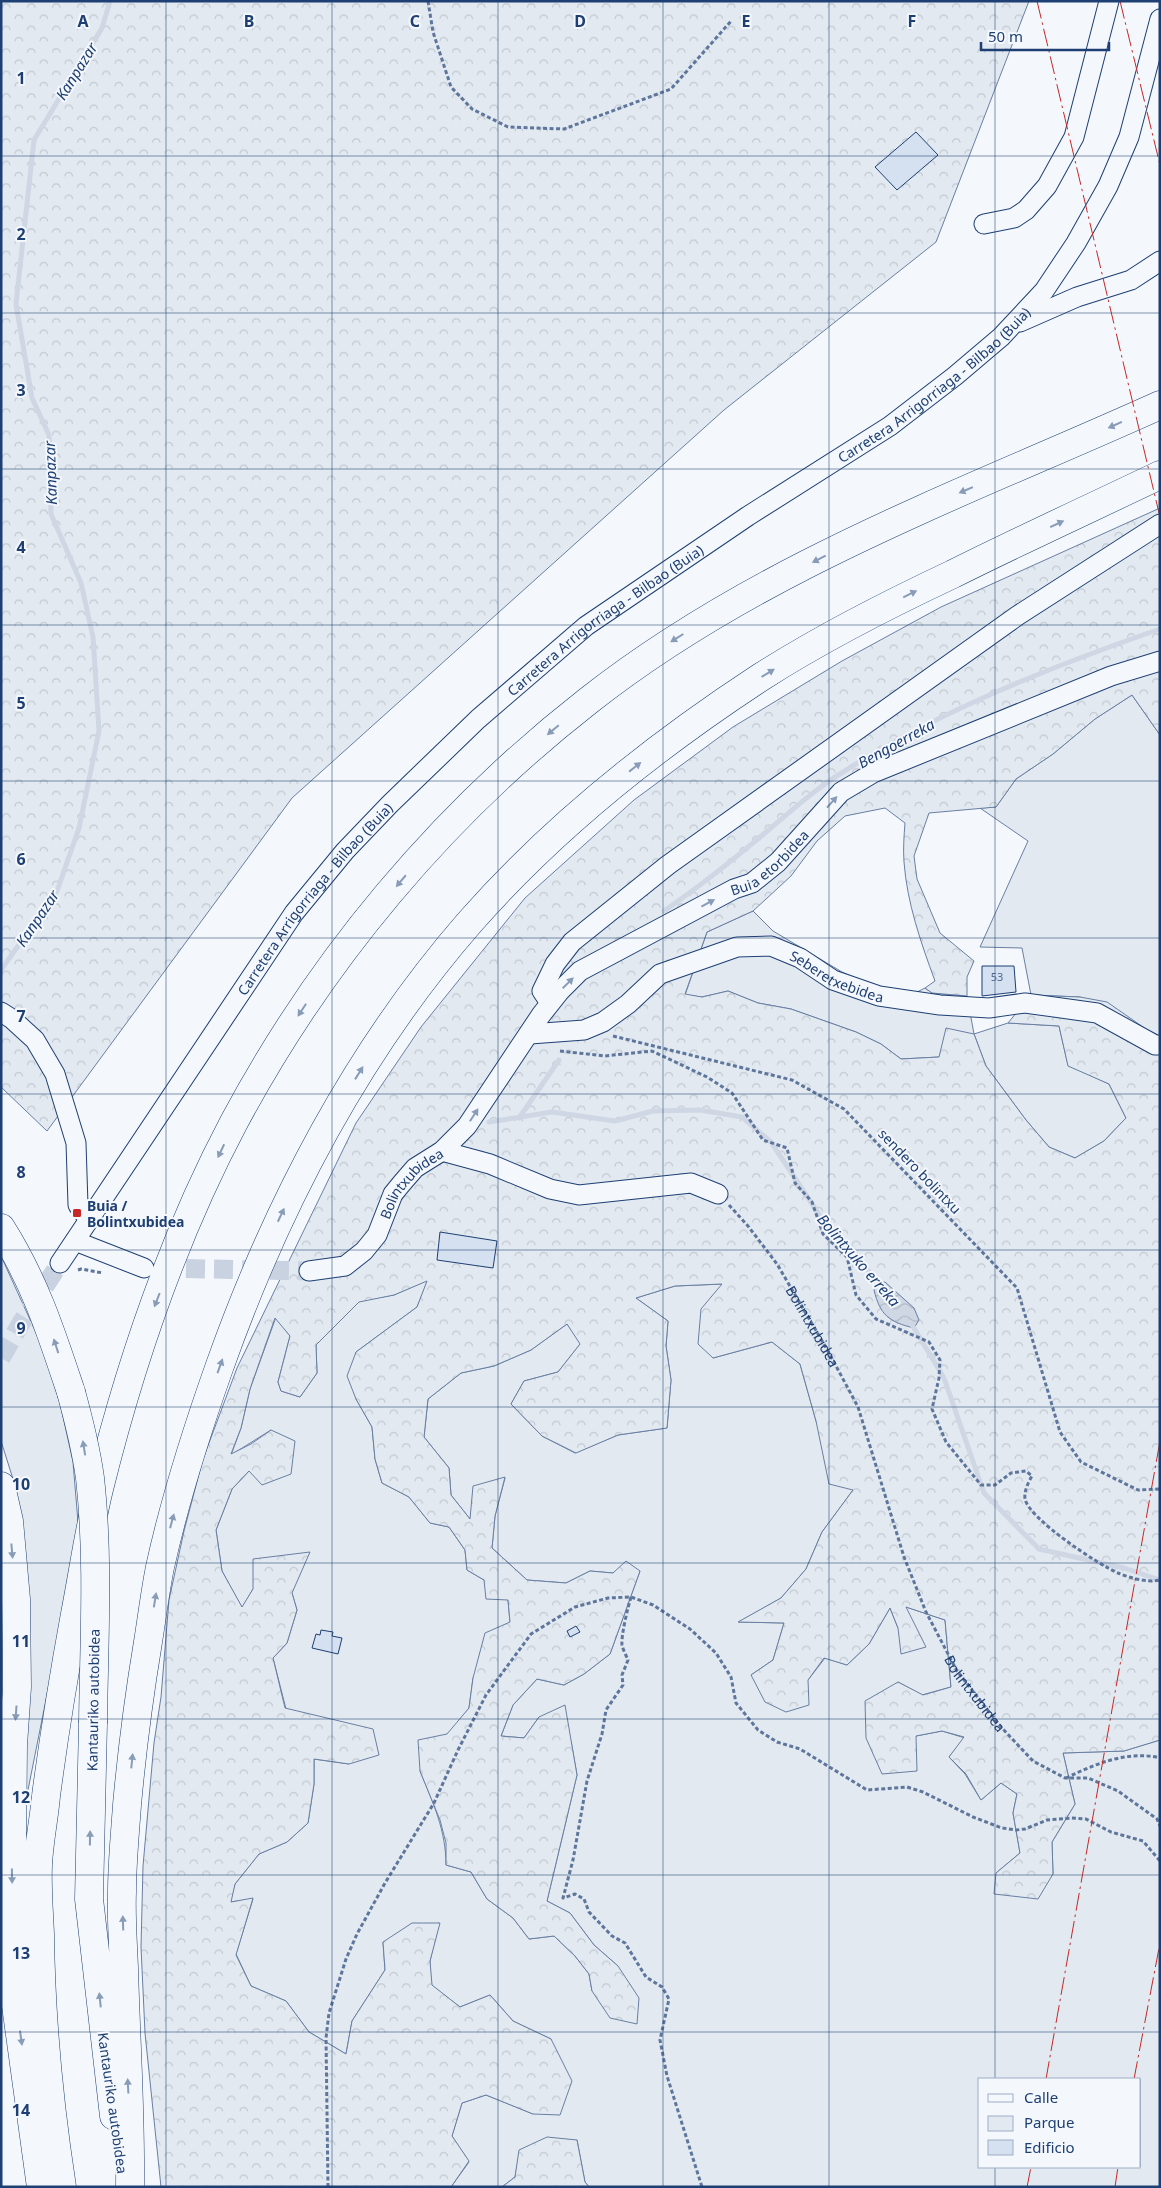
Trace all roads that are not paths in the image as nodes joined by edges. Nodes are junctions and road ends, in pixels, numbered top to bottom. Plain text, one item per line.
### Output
1 (1109, 1) edge
2 (1160, 19) edge
3 (984, 224) dead end
4 (1160, 260) edge
5 (1055, 276) junction
6 (1087, 294) junction
7 (1012, 325) junction
8 (1160, 405) edge
9 (1160, 475) edge
10 (1160, 524) edge
11 (1160, 661) edge
12 (550, 1003) junction
13 (1, 1012) edge
14 (530, 1034) junction
15 (1160, 1045) edge
16 (442, 1152) junction
17 (718, 1194) road end
18 (89, 1220) junction
19 (1, 1228) edge
20 (75, 1241) junction
21 (60, 1263) tunnel mouth
22 (144, 1268) tunnel mouth
23 (309, 1271) tunnel mouth
24 (1, 1486) edge
25 (41, 2187) edge
26 (62, 2187) edge
27 (125, 2187) edge
28 (130, 2187) edge

1 - 3 street
2 - 5 street, Carretera Arrigorriaga - Bilbao (Buia)
4 - 6 street
5 - 6 street
5 - 7 street, Carretera Arrigorriaga - Bilbao (Buia)
6 - 7 street
7 - 18 street, Carretera Arrigorriaga - Bilbao (Buia)
8 -> 26 highway
28 -> 9 highway
10 - 12 street
12 -> 11 street, Buia etorbidea
12 - 14 street, Buia etorbidea
13 - 18 street
14 - 15 street, Seberetxebidea
16 -> 14 street, Buia etorbidea
16 - 17 street, Bolintxubidea
16 - 23 street, Bolintxubidea
18 - 20 street, Carretera Arrigorriaga - Bilbao (Buia)
27 -> 19 highway, Kantauriko autobidea, bridge
20 - 21 street, Carretera Arrigorriaga - Bilbao (Buia)
20 - 22 street
24 -> 25 highway

